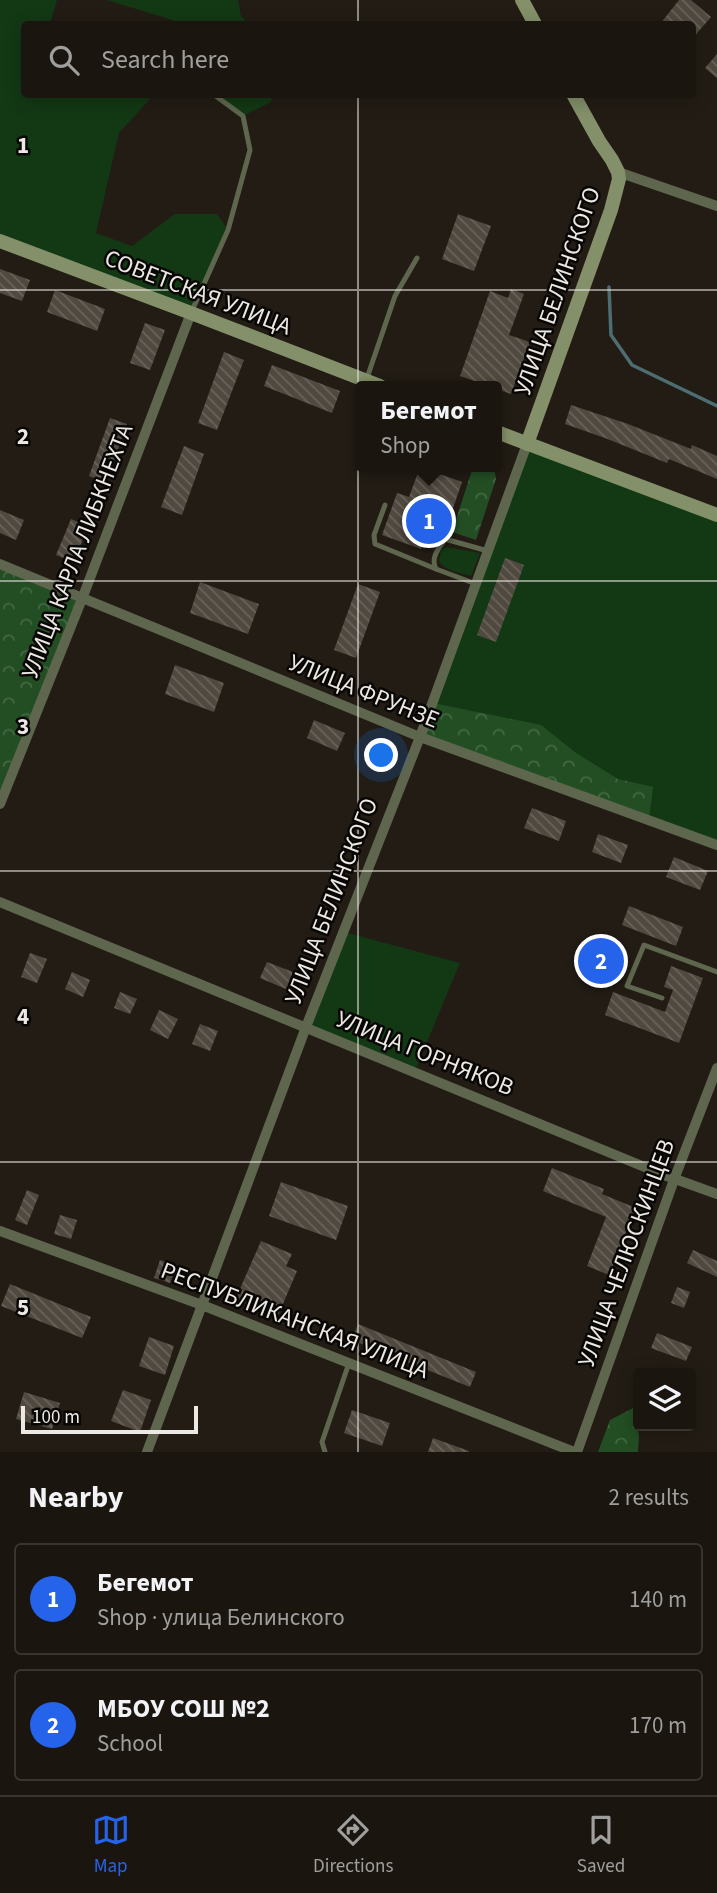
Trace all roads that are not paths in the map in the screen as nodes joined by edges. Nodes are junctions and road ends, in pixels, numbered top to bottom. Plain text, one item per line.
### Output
1 (522, 0) edge
2 (533, 21) edge
3 (219, 98) edge
4 (575, 98) edge
5 (618, 172) junction
6 (717, 206) edge
7 (0, 241) edge
8 (417, 258) dead end
9 (191, 313) junction
10 (365, 381) edge
11 (374, 381) edge
12 (502, 434) edge
13 (527, 444) junction
14 (384, 505) dead end
15 (717, 515) edge
16 (488, 551) junction
17 (0, 564) edge
18 (436, 569) junction
19 (476, 584) junction
20 (82, 599) junction
21 (420, 737) junction
22 (0, 804) edge
23 (717, 845) edge
24 (0, 902) edge
25 (717, 972) edge
26 (662, 998) dead end
27 (306, 1027) junction
28 (717, 1068) edge
29 (714, 1083) edge
30 (675, 1177) junction
31 (717, 1194) edge
32 (0, 1231) edge
33 (202, 1305) junction
34 (349, 1363) junction
35 (147, 1452) edge
36 (325, 1452) edge
37 (575, 1452) edge

1 - 2 street
3 - 9 lane
4 - 5 street, УЛИЦА БЕЛИНСКОГО
5 - 6 street
5 - 13 street, УЛИЦА БЕЛИНСКОГО
7 - 9 street, СОВЕТСКАЯ УЛИЦА
8 - 11 lane
9 - 10 street, СОВЕТСКАЯ УЛИЦА
9 - 20 street, УЛИЦА КАРЛА ЛИБКНЕХТА
12 - 13 street
13 - 15 street
13 - 16 street, УЛИЦА БЕЛИНСКОГО
14 - 18 lane
16 - 18 lane
16 - 19 street, УЛИЦА БЕЛИНСКОГО
17 - 20 street, УЛИЦА ФРУНЗЕ
18 - 19 lane
19 - 21 street, УЛИЦА БЕЛИНСКОГО
20 - 21 street, УЛИЦА ФРУНЗЕ
20 - 22 street, УЛИЦА КАРЛА ЛИБКНЕХТА
21 - 23 street, УЛИЦА ФРУНЗЕ
21 - 27 street, УЛИЦА БЕЛИНСКОГО
24 - 27 street, УЛИЦА ГОРНЯКОВ
25 - 26 lane
27 - 30 street, УЛИЦА ГОРНЯКОВ
27 - 33 street, УЛИЦА БЕЛИНСКОГО
28 - 29 street, УЛИЦА ЧЕЛЮСКИНЦЕВ
29 - 30 street, УЛИЦА ЧЕЛЮСКИНЦЕВ
30 - 31 street, УЛИЦА ГОРНЯКОВ
30 - 37 street, УЛИЦА ЧЕЛЮСКИНЦЕВ
32 - 33 street, РЕСПУБЛИКАНСКАЯ УЛИЦА
33 - 34 street, РЕСПУБЛИКАНСКАЯ УЛИЦА
33 - 35 street, УЛИЦА БЕЛИНСКОГО
34 - 36 lane
34 - 37 street, РЕСПУБЛИКАНСКАЯ УЛИЦА

